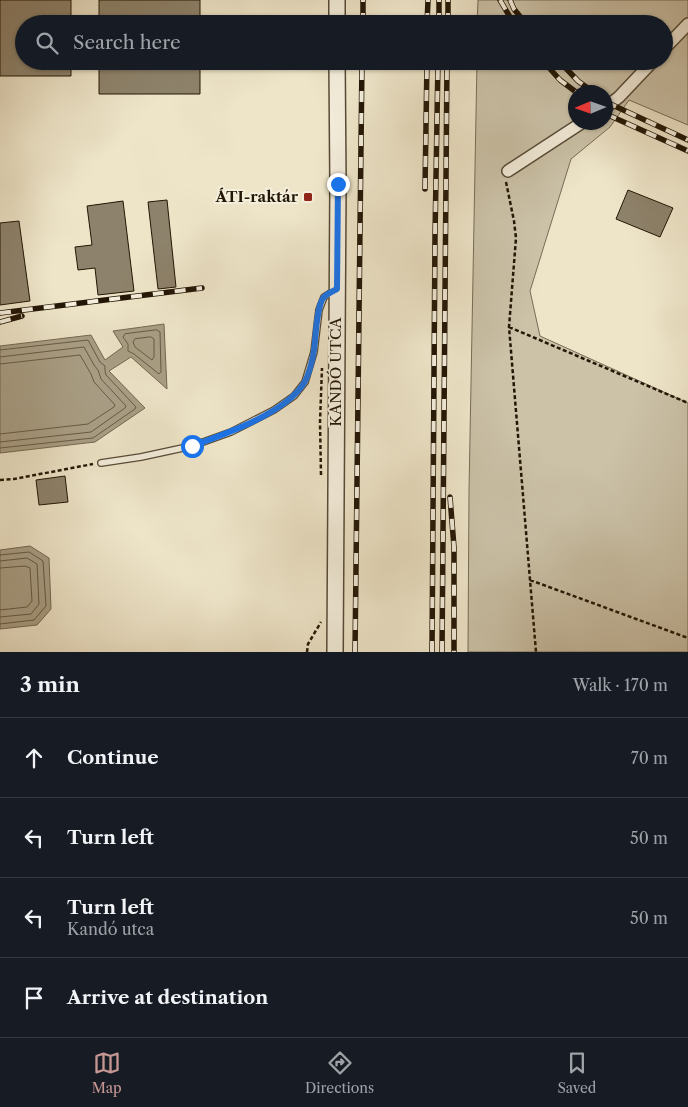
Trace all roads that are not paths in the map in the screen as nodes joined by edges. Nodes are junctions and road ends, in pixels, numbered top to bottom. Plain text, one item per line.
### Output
1 (337, 0) edge
2 (337, 15) edge
3 (688, 24) edge
4 (673, 40) edge
5 (337, 70) edge
6 (644, 70) edge
7 (613, 102) edge
8 (572, 130) edge
9 (508, 171) road end
10 (337, 289) junction
11 (102, 463) road end
12 (335, 652) edge

1 - 2 street
3 - 4 street
5 - 10 street, KANDÓ UTCA
6 - 7 street
8 - 9 street
10 - 11 lane
10 - 12 street, KANDÓ UTCA

